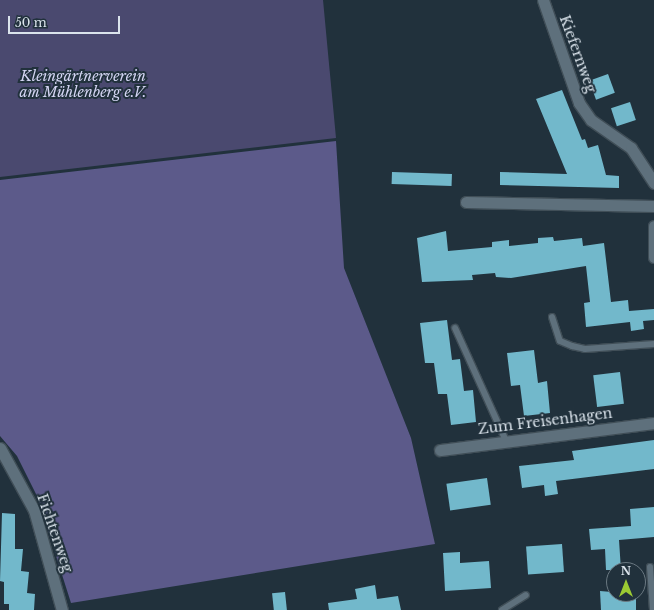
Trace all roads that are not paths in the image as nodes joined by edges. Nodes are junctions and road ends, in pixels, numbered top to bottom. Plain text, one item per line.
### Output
1 (543, 0) edge
2 (654, 183) edge
3 (466, 202) dead end
4 (654, 206) edge
5 (654, 226) edge
6 (654, 257) edge
7 (552, 317) dead end
8 (455, 328) dead end
9 (654, 344) edge
10 (654, 423) edge
11 (506, 441) junction
12 (0, 448) edge
13 (440, 450) dead end
14 (650, 567) dead end
15 (526, 596) dead end
16 (62, 610) edge
17 (502, 610) edge
18 (653, 610) edge

1 - 2 street, Kiefernweg
3 - 4 street
5 - 6 street
7 - 9 lane
8 - 11 lane
10 - 11 street, Zum Freisenhagen
11 - 13 street, Zum Freisenhagen
12 - 16 street, Fichtenweg
14 - 18 lane
15 - 17 lane

